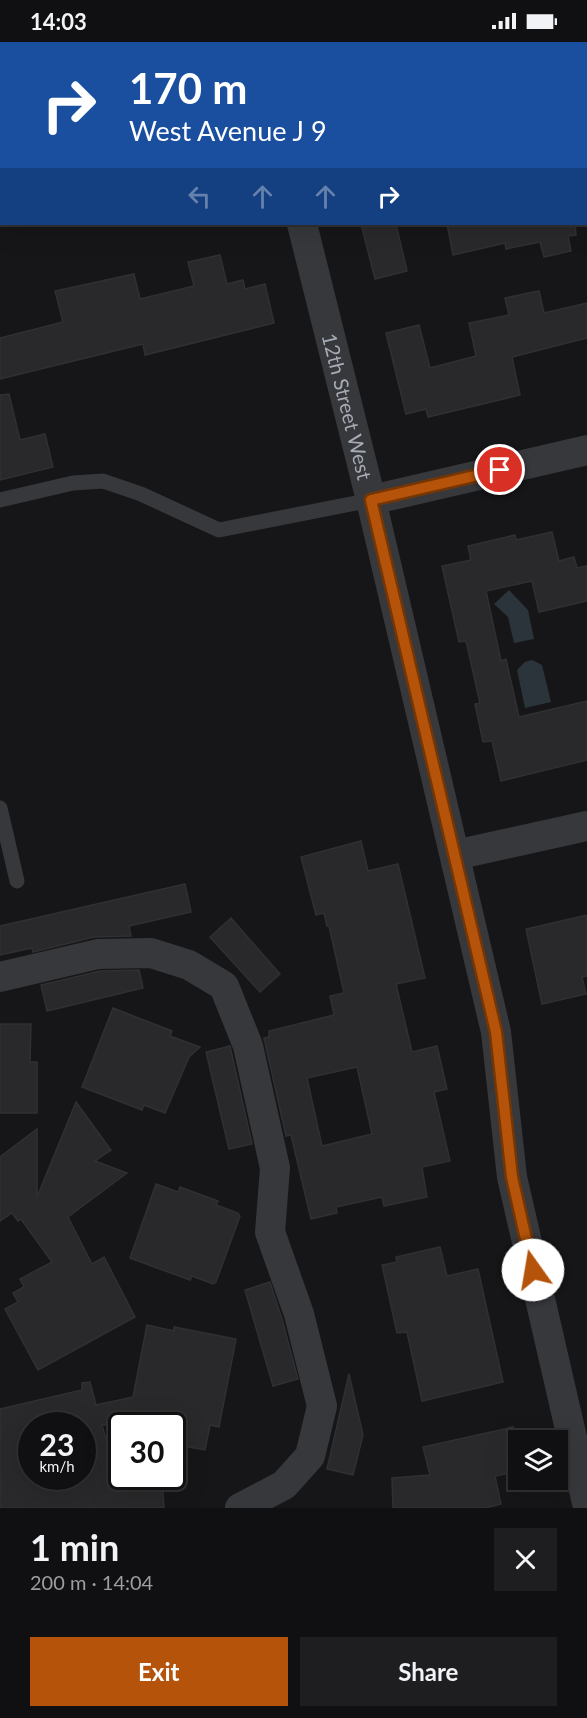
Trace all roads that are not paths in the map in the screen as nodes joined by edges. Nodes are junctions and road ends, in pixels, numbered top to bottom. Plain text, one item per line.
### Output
1 (302, 225) edge
2 (587, 450) edge
3 (0, 500) edge
4 (371, 500) junction
5 (0, 808) edge
6 (587, 826) edge
7 (455, 855) junction
8 (17, 881) dead end
9 (0, 977) edge
10 (587, 1503) edge
11 (240, 1508) edge

1 - 4 street, 12th Street West
2 - 4 street
3 - 4 lane
4 - 7 street, 12th Street West
5 - 8 lane
6 - 7 street
7 - 10 street, 12th Street West
9 - 11 street

